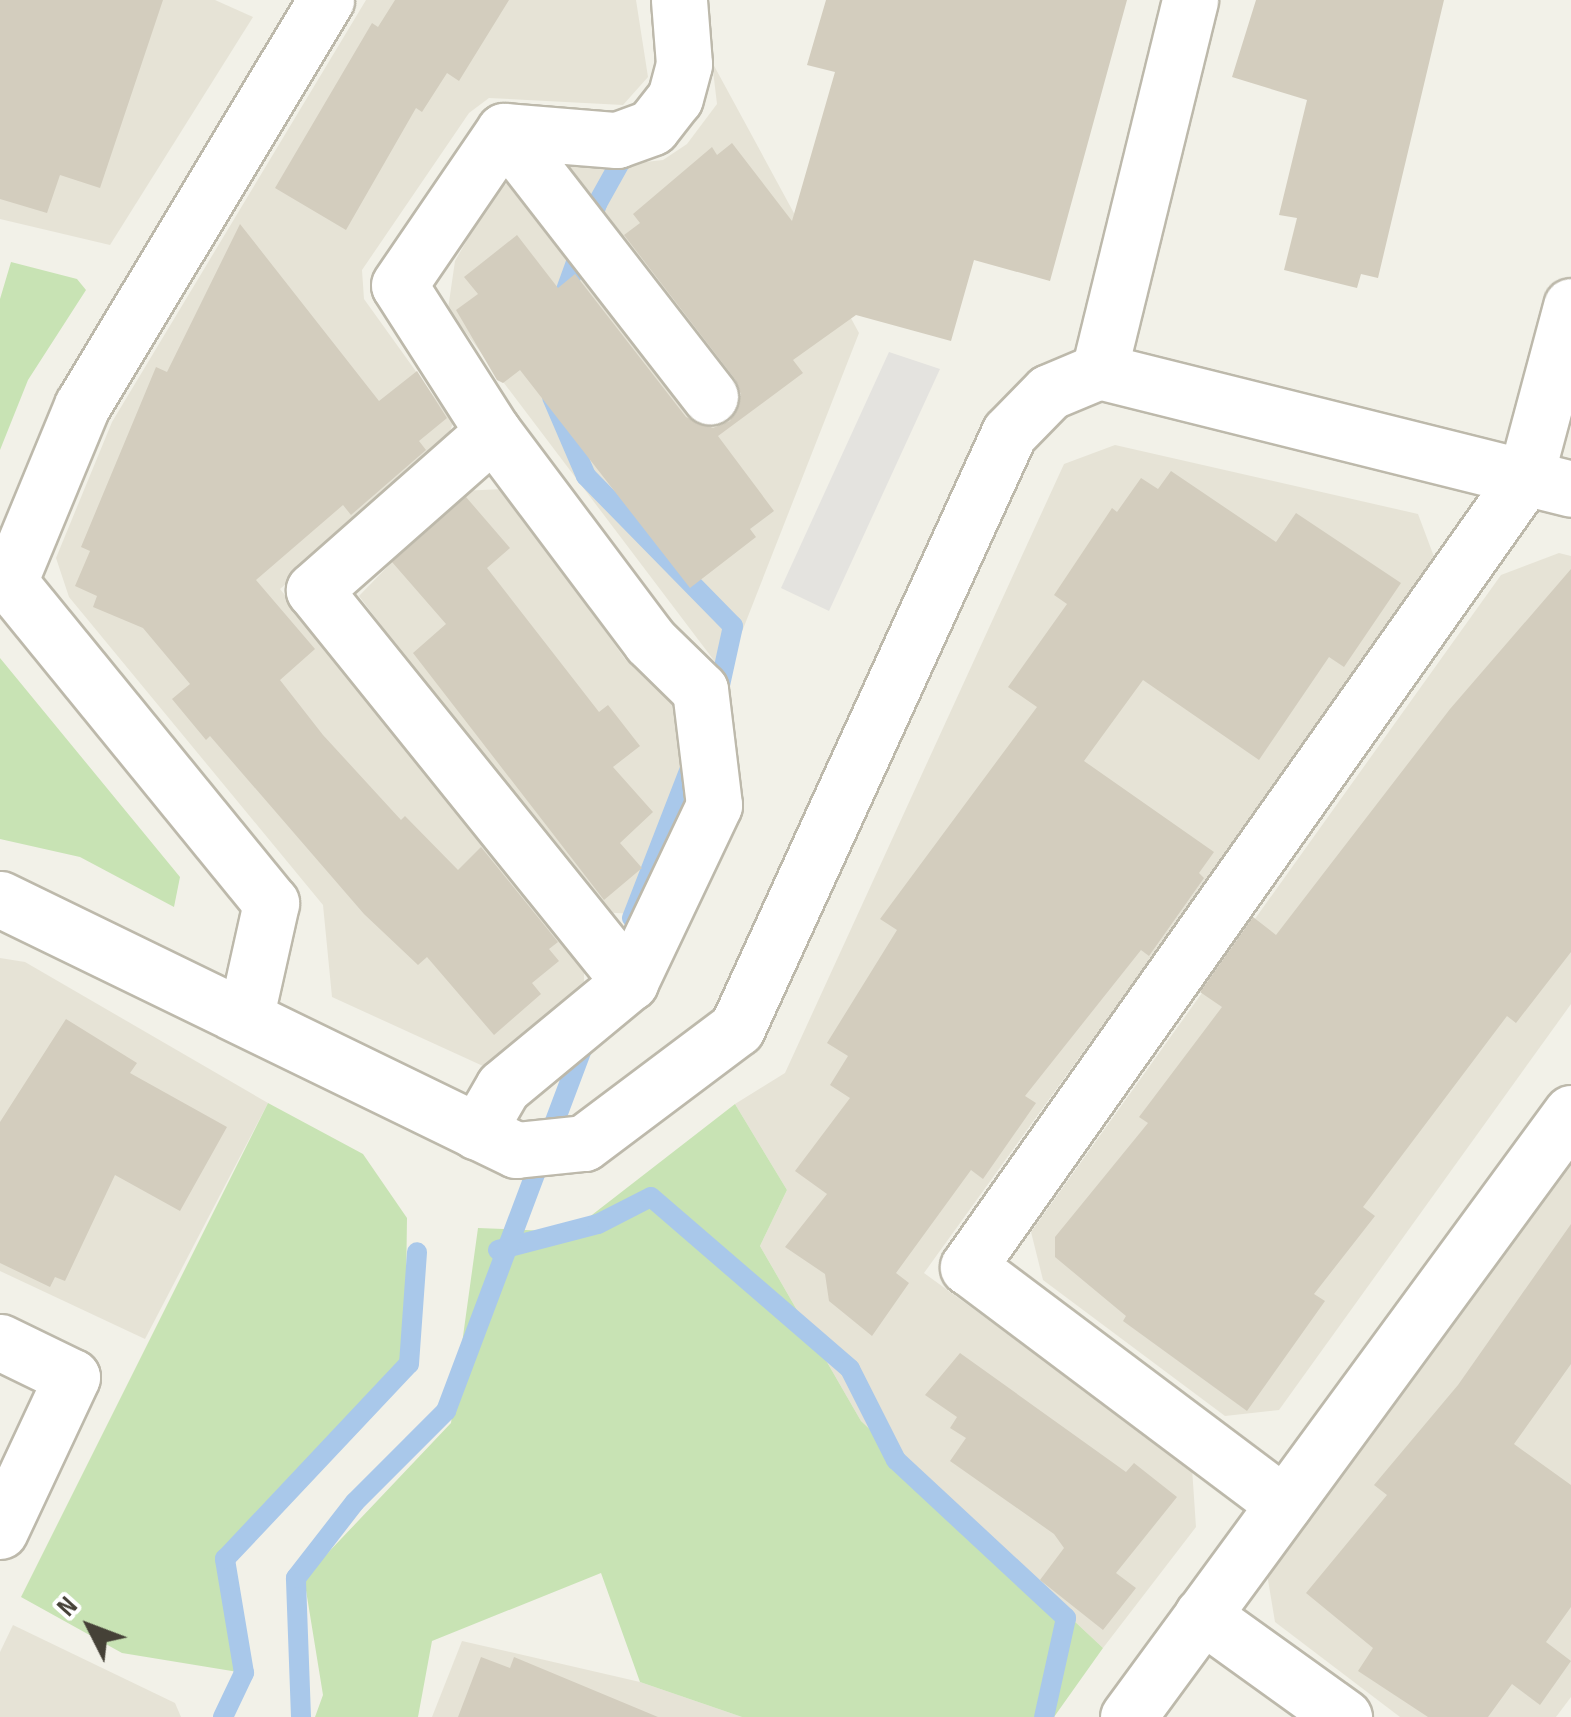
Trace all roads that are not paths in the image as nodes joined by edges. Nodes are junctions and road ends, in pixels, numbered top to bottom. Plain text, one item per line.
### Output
1 (326, 0) edge
2 (679, 0) edge
3 (1190, 0) edge
4 (504, 131) junction
5 (1571, 306) edge
6 (1099, 371) junction
7 (710, 397) dead end
8 (493, 432) junction
9 (1548, 483) edge
10 (0, 899) edge
11 (630, 982) junction
12 (246, 1015) junction
13 (1571, 1113) edge
14 (496, 1141) junction
15 (0, 1342) edge
16 (1284, 1504) junction
17 (0, 1530) edge
18 (1202, 1615) junction
19 (1128, 1717) edge
20 (1344, 1717) edge

1 - 12 street
2 - 4 street
3 - 6 street
4 - 7 street
4 - 8 street
5 - 9 street
6 - 9 street
6 - 14 street
8 - 11 street
8 - 11 street
9 - 16 street
10 - 12 street
11 - 14 street
12 - 14 street
13 - 16 street
15 - 17 street
16 - 18 street
18 - 19 street
18 - 20 street

